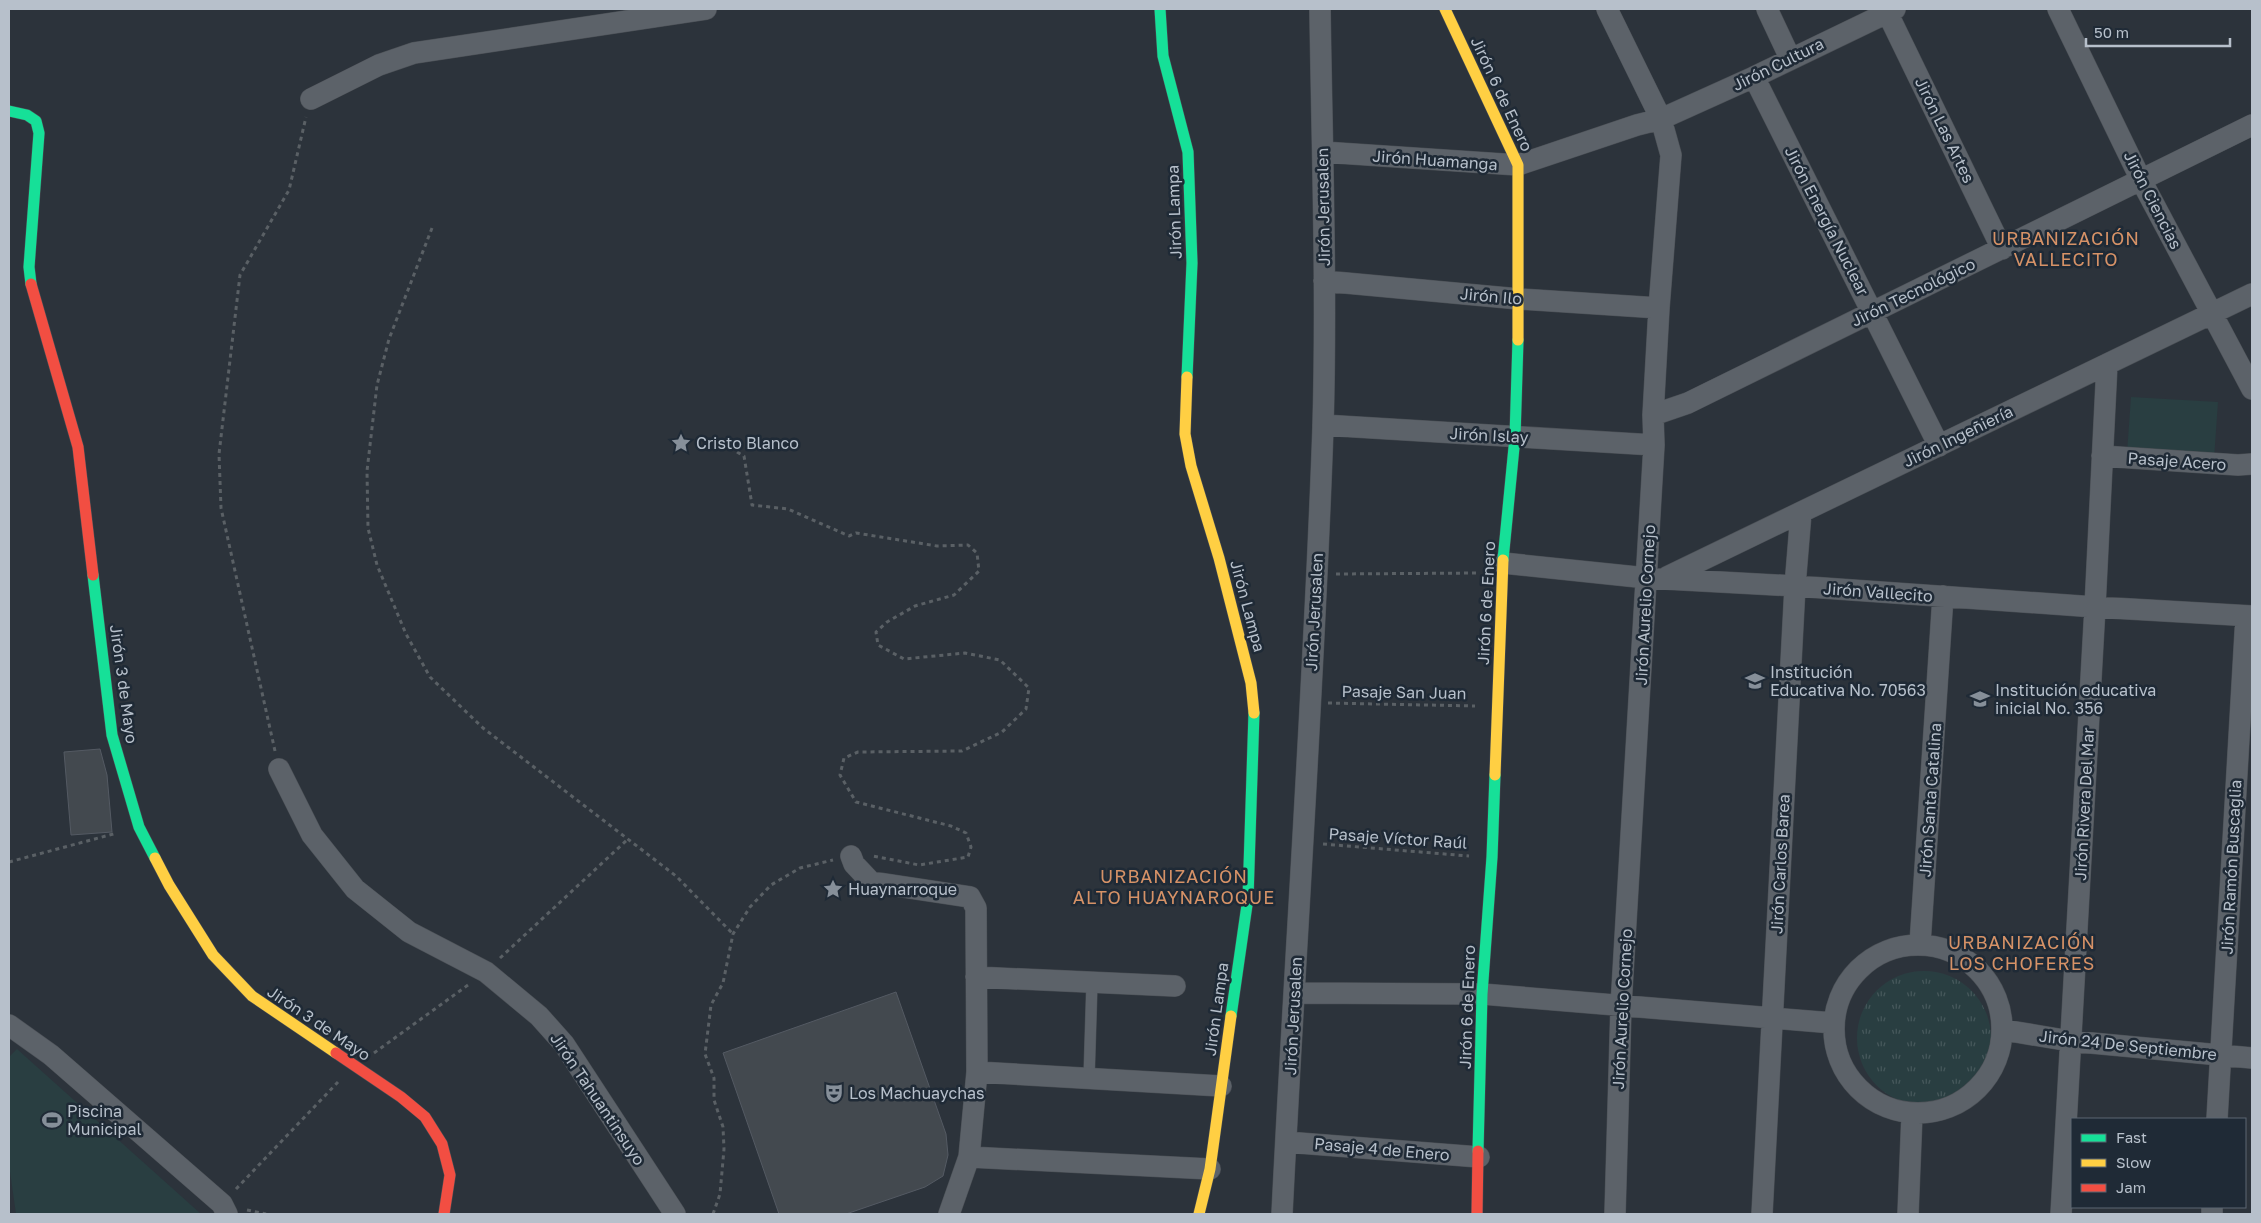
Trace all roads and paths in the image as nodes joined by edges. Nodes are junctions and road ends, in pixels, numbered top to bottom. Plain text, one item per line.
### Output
1 (706, 9) edge
2 (1160, 9) edge
3 (1320, 9) edge
4 (1445, 9) edge
5 (1607, 9) edge
6 (1767, 9) edge
7 (2058, 9) edge
8 (1891, 11) edge
9 (1790, 58) junction
10 (1754, 77) junction
11 (311, 99) joint
12 (9, 111) edge
13 (1661, 119) junction
14 (2252, 126) edge
15 (1322, 152) junction
16 (1518, 165) junction
17 (2142, 180) junction
18 (432, 228) dead end
19 (2002, 248) junction
20 (1324, 281) junction
21 (2252, 294) edge
22 (1520, 299) junction
23 (1659, 308) junction
24 (1873, 312) junction
25 (2212, 314) junction
26 (2106, 364) junction
27 (2252, 389) edge
28 (1654, 415) junction
29 (1323, 425) junction
30 (1515, 437) junction
31 (1654, 445) junction
32 (1939, 446) junction
33 (730, 448) dead end
34 (2102, 456) junction
35 (2252, 464) edge
36 (1801, 513) junction
37 (1503, 568) junction
38 (1316, 574) junction
39 (1656, 578) junction
40 (1795, 586) junction
41 (1943, 596) junction
42 (2095, 607) junction
43 (2249, 616) edge
44 (1310, 702) junction
45 (1498, 706) junction
46 (279, 769) joint
47 (139, 827) junction
48 (628, 839) junction
49 (1302, 843) junction
50 (851, 856) junction
51 (1492, 857) junction
52 (9, 862) edge
53 (733, 934) junction
54 (1920, 944) junction
55 (486, 972) junction
56 (976, 977) junction
57 (1092, 982) junction
58 (1175, 986) dead end
59 (1295, 993) junction
60 (1482, 994) junction
61 (1621, 1006) junction
62 (1772, 1019) junction
63 (1833, 1023) junction
64 (9, 1024) edge
65 (2004, 1030) junction
66 (2070, 1041) junction
67 (2221, 1056) junction
68 (2252, 1058) edge
69 (356, 1067) junction
70 (976, 1072) junction
71 (1089, 1079) junction
72 (1221, 1086) junction
73 (1912, 1114) junction
74 (2217, 1118) edge
75 (1286, 1142) junction
76 (969, 1157) junction
77 (1479, 1157) junction
78 (1210, 1169) junction
79 (224, 1209) edge
80 (444, 1214) edge
81 (675, 1214) edge
82 (713, 1214) edge
83 (949, 1214) edge
84 (1199, 1214) edge
85 (1282, 1214) edge
86 (1477, 1214) edge
87 (1615, 1214) edge
88 (1762, 1214) edge
89 (1908, 1214) edge
90 (2061, 1214) edge

1 - 11 street
2 - 72 street, Jirón Lampa
3 - 15 street, Jirón Jerusalen
4 - 16 street, Jirón 6 de Enero
5 - 13 street, Jirón Aurelio Cornejo
6 - 9 street
7 - 17 street, Jirón Ciencias
8 - 9 street, Jirón Cultura
8 - 19 street, Jirón Las Artes
9 - 10 street, Jirón Cultura
10 - 13 street, Jirón Cultura
10 - 24 street, Jirón Energía Nuclear
11 - 46 path
12 - 47 street, Jirón 3 de Mayo
13 - 16 street, Jirón Huamanga
13 - 23 street, Jirón Aurelio Cornejo
14 - 17 street, Jirón Tecnológico
15 - 16 street, Jirón Huamanga
15 - 20 street, Jirón Jerusalen
16 - 22 street, Jirón 6 de Enero
17 - 19 street, Jirón Tecnológico
17 - 25 street, Jirón Ciencias
18 - 48 path
19 - 24 street, Jirón Tecnológico
20 - 22 street, Jirón Ilo
20 - 29 street, Jirón Jerusalen
21 - 25 street, Jirón Ingeñiería
22 - 23 street, Jirón Ilo
22 - 30 street, Jirón 6 de Enero
23 - 28 street, Jirón Aurelio Cornejo
24 - 28 street, Jirón Tecnológico
24 - 32 street, Jirón Energía Nuclear
25 - 26 street, Jirón Ingeñiería
25 - 27 street, Jirón Ciencias
26 - 32 street, Jirón Ingeñiería
26 - 34 street, Jirón Rivera Del Mar
28 - 31 street, Jirón Aurelio Cornejo
29 - 30 street, Jirón Islay
29 - 38 street, Jirón Jerusalen
30 - 31 street, Jirón Islay
30 - 37 street, Jirón 6 de Enero
31 - 39 street, Jirón Aurelio Cornejo
32 - 36 street, Jirón Ingeñiería
33 - 50 path
34 - 35 street, Pasaje Acero
34 - 42 street, Jirón Rivera Del Mar
36 - 39 street, Jirón Ingeñiería
36 - 40 street, Jirón Carlos Barea
37 - 38 path
37 - 39 street, Jirón Vallecito
37 - 45 street, Jirón 6 de Enero
38 - 44 street, Jirón Jerusalen
39 - 40 street, Jirón Vallecito
39 - 61 street, Jirón Aurelio Cornejo
40 - 41 street, Jirón Vallecito
40 - 62 street, Jirón Carlos Barea
41 - 42 street, Jirón Vallecito
41 - 54 street, Jirón Santa Catalina
42 - 43 street, Jirón Vallecito
42 - 66 street, Jirón Rivera Del Mar
43 - 67 street, Jirón Ramón Buscaglia
44 - 45 path, Pasaje San Juan
44 - 49 street, Jirón Jerusalen
45 - 51 street, Jirón 6 de Enero
46 - 55 street, Jirón Tahuantinsuyo
47 - 52 path
47 - 69 street, Jirón 3 de Mayo
48 - 53 path
48 - 55 path
49 - 51 path, Pasaje Víctor Raúl
49 - 59 street, Jirón Jerusalen
50 - 53 path
50 - 56 street
51 - 60 street, Jirón 6 de Enero
53 - 82 path
54 - 63 street
54 - 65 street
55 - 69 path
55 - 81 street, Jirón Tahuantinsuyo
56 - 57 street
56 - 70 street
57 - 58 street
57 - 71 lane
59 - 60 street
59 - 75 street, Jirón Jerusalen
60 - 61 street
60 - 77 street, Jirón 6 de Enero
61 - 62 street
61 - 87 street, Jirón Aurelio Cornejo
62 - 63 street
62 - 88 street, Jirón Carlos Barea
63 - 73 street
64 - 79 street
65 - 66 street, Jirón 24 De Septiembre
65 - 73 street
66 - 67 street, Jirón 24 De Septiembre
66 - 90 street, Jirón Rivera Del Mar
67 - 68 street, Jirón 24 De Septiembre
67 - 74 street, Jirón Ramón Buscaglia
69 - 79 path
69 - 80 street, Jirón 3 de Mayo
70 - 71 street
70 - 76 street
71 - 72 street
72 - 78 street, Jirón Lampa
73 - 89 street
75 - 77 street, Pasaje 4 de Enero
75 - 85 street, Jirón Jerusalen
76 - 78 street
76 - 83 street
77 - 86 street, Jirón 6 de Enero
78 - 84 street, Jirón Lampa

